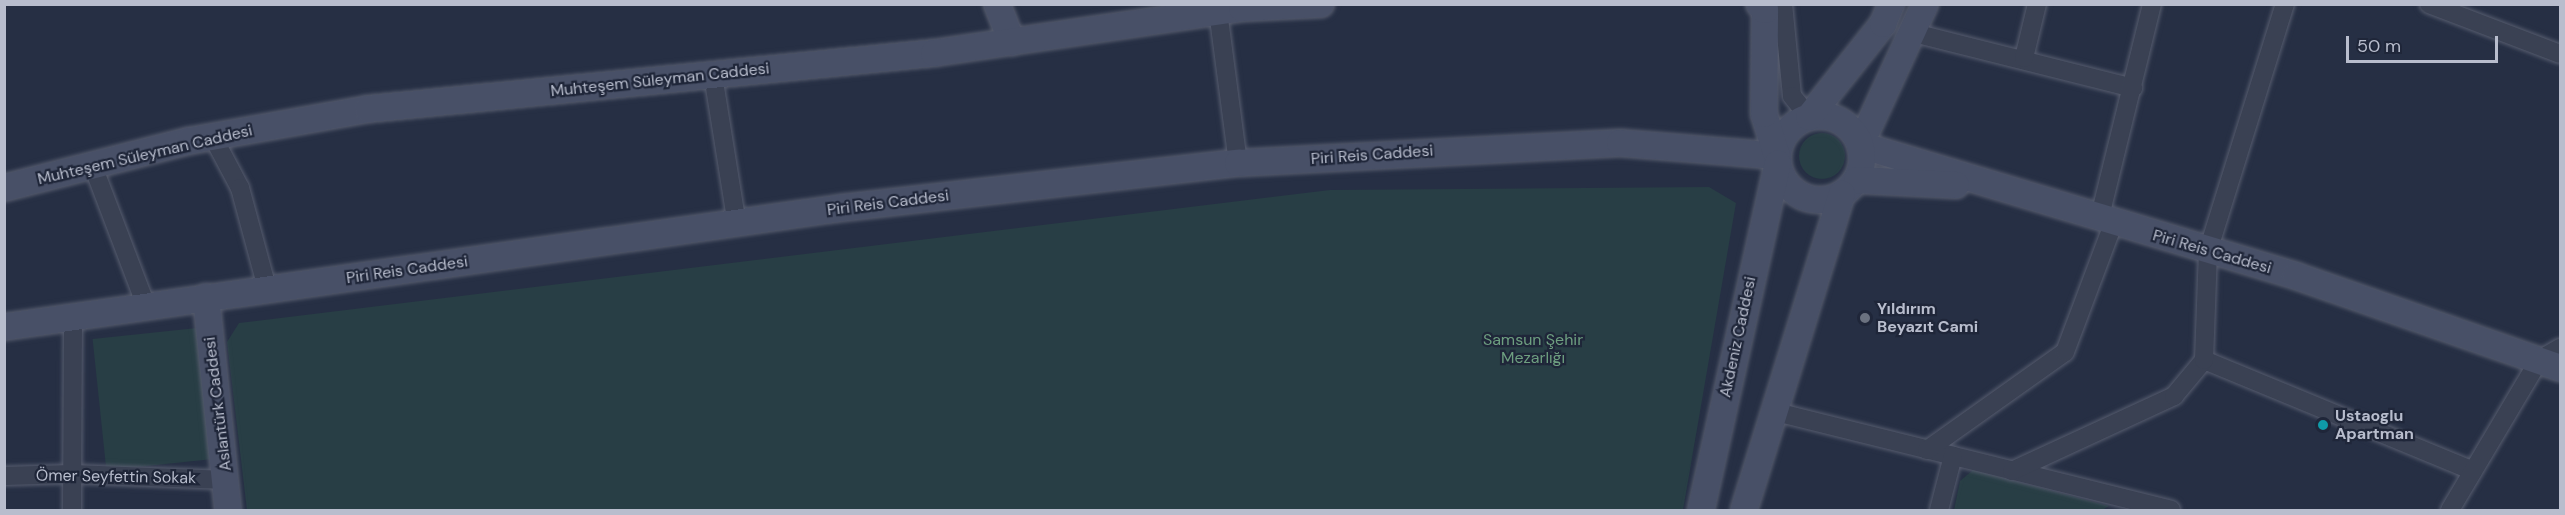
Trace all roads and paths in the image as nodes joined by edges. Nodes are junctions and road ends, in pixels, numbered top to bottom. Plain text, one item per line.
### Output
1 (997, 4) edge
2 (1321, 4) edge
3 (1892, 4) edge
4 (1925, 4) edge
5 (2037, 4) edge
6 (2152, 4) edge
7 (2285, 4) edge
8 (2429, 4) edge
9 (1768, 6) edge
10 (1234, 8) edge
11 (1914, 33) junction
12 (1012, 42) junction
13 (2560, 54) edge
14 (2024, 58) junction
15 (714, 75) junction
16 (2133, 88) junction
17 (1809, 117) junction
18 (213, 137) junction
19 (1860, 145) junction
20 (1778, 160) junction
21 (1238, 164) junction
22 (93, 166) junction
23 (1992, 186) junction
24 (1849, 187) junction
25 (4, 188) edge
26 (2106, 222) junction
27 (737, 225) junction
28 (2208, 251) junction
29 (267, 288) junction
30 (206, 297) junction
31 (147, 308) junction
32 (73, 318) junction
33 (4, 327) edge
34 (2560, 348) edge
35 (2204, 360) junction
36 (2549, 364) edge
37 (1772, 411) junction
38 (1927, 450) junction
39 (1953, 456) junction
40 (2012, 471) junction
41 (2473, 471) junction
42 (72, 474) junction
43 (4, 476) edge
44 (227, 480) junction
45 (72, 510) edge
46 (228, 510) edge
47 (1701, 510) edge
48 (1744, 510) edge
49 (1939, 510) edge
50 (2171, 510) edge
51 (2450, 510) edge

1 - 12 street
2 - 10 street, Muhteşem Süleyman Caddesi
3 - 17 street
4 - 11 street
5 - 14 street
6 - 16 street
7 - 28 street
8 - 13 street
9 - 17 street
9 - 20 street
10 - 12 street, Muhteşem Süleyman Caddesi
10 - 21 street
11 - 14 street
11 - 19 street
12 - 15 street, Muhteşem Süleyman Caddesi
14 - 16 street
15 - 18 street, Muhteşem Süleyman Caddesi
15 - 27 street
16 - 26 street
17 - 19 street
17 - 20 street
18 - 22 street, Muhteşem Süleyman Caddesi
18 - 29 street
19 - 23 street, Piri Reis Caddesi
19 - 24 street
20 - 21 street, Piri Reis Caddesi
20 - 24 street
20 - 47 street, Akdeniz Caddesi
21 - 27 street, Piri Reis Caddesi
22 - 25 street, Muhteşem Süleyman Caddesi
22 - 31 street
23 - 24 street
23 - 26 street, Piri Reis Caddesi
24 - 37 street
26 - 28 street, Piri Reis Caddesi
26 - 38 street
27 - 29 street, Piri Reis Caddesi
28 - 35 street
28 - 36 street, Piri Reis Caddesi
29 - 30 street, Piri Reis Caddesi
30 - 31 street, Piri Reis Caddesi
30 - 44 street, Aslantürk Caddesi
31 - 32 street, Piri Reis Caddesi
32 - 33 street, Piri Reis Caddesi
32 - 42 street
34 - 36 street
35 - 40 street
35 - 41 street
36 - 41 street
37 - 38 street
37 - 48 street
38 - 39 street
39 - 40 street
39 - 49 street
40 - 50 street
41 - 51 street
42 - 43 street, Ömer Seyfettin Sokak
42 - 44 street, Ömer Seyfettin Sokak
42 - 45 street
44 - 46 street, Aslantürk Caddesi

